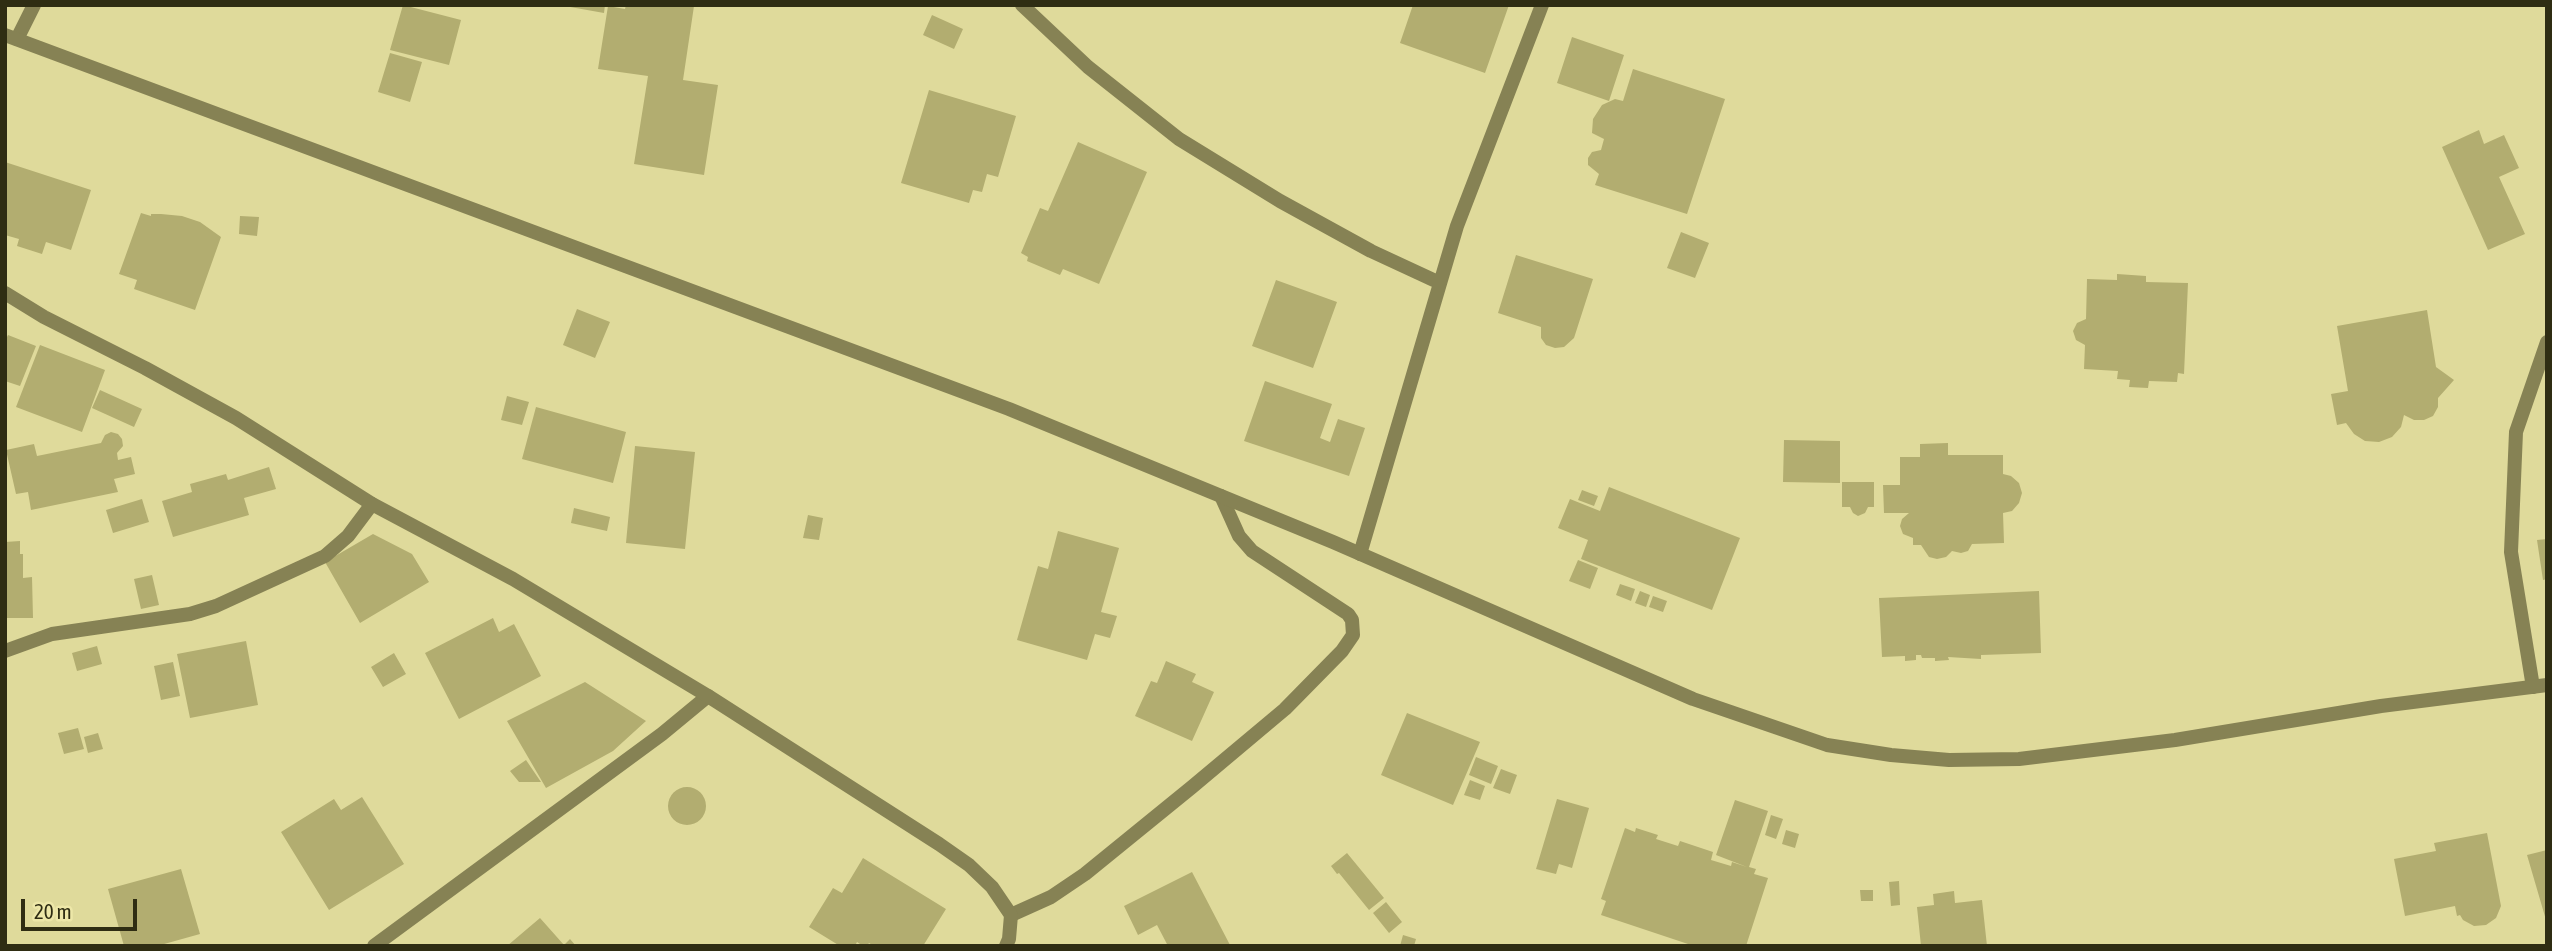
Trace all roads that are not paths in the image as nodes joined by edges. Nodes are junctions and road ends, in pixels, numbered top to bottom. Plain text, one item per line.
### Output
1 (34, 5) edge
2 (1022, 5) edge
3 (1542, 5) edge
4 (11, 37) edge
5 (1440, 284) junction
6 (5, 293) edge
7 (2547, 342) edge
8 (1221, 496) junction
9 (372, 504) junction
10 (1360, 554) junction
11 (5, 651) edge
12 (2540, 686) edge
13 (708, 696) junction
14 (1011, 915) junction
15 (1009, 943) edge
16 (374, 946) edge

1 - 4 street
2 - 5 street
3 - 5 street
4 - 8 street
5 - 10 street
6 - 9 street
7 - 12 street
8 - 10 street
8 - 14 street
9 - 11 street
9 - 13 street
10 - 12 street
13 - 14 street
13 - 16 street
14 - 15 street

